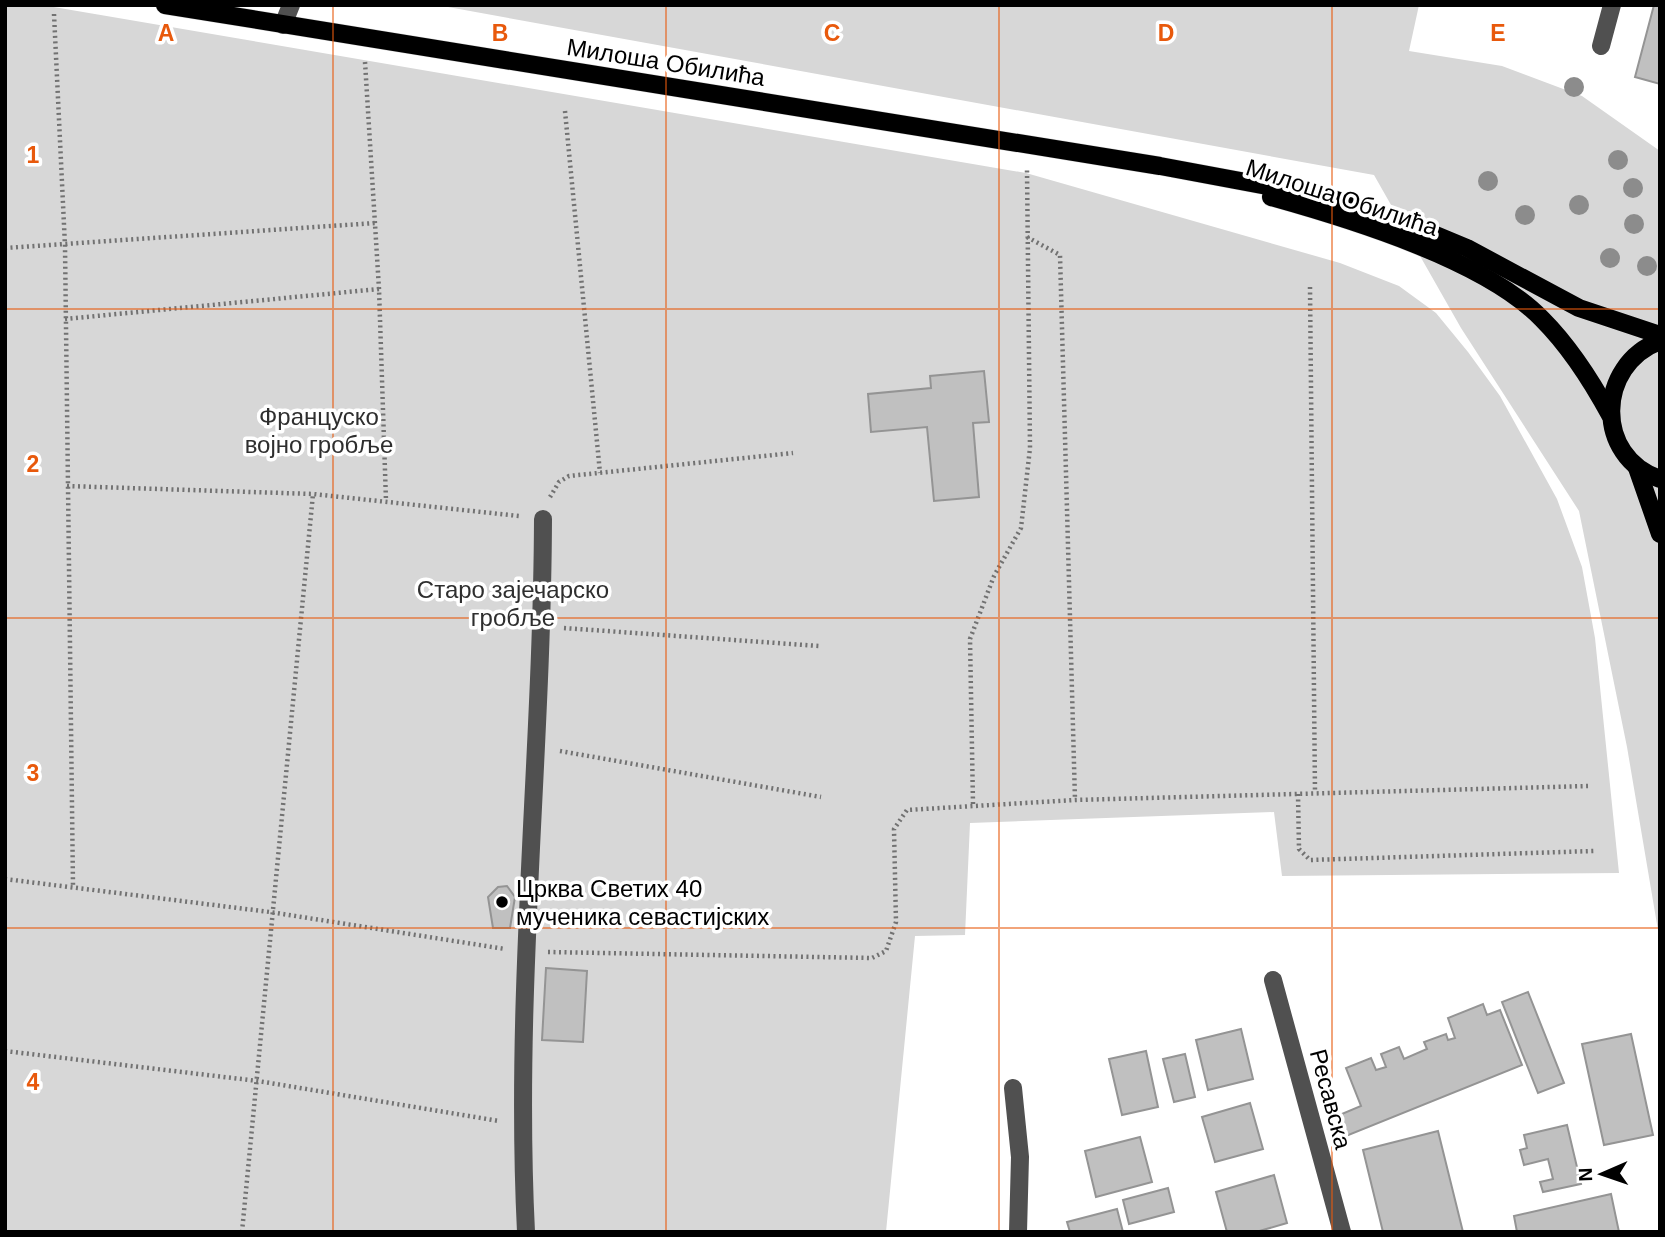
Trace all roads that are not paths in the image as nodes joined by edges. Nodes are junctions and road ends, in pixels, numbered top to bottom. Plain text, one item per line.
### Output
1 (165, 5) edge
2 (291, 5) edge
3 (1612, 5) edge
4 (283, 25) junction
5 (1601, 46) dead end
6 (1160, 166) junction
7 (1660, 335) edge
8 (1660, 341) edge
9 (1610, 415) junction
10 (1637, 467) junction
11 (1660, 479) edge
12 (543, 519) road end
13 (1660, 534) edge
14 (1273, 980) dead end
15 (1013, 1088) dead end
16 (526, 1232) edge
17 (1018, 1232) edge
18 (1342, 1232) edge

1 - 4 main road, Милоша Обилића
2 - 4 street
3 - 5 street
4 - 6 main road, Милоша Обилића
6 - 7 main road, Милоша Обилића
6 - 9 main road, Милоша Обилића
8 - 9 main road
9 - 10 main road, Милоша Обилића
10 - 11 main road
10 - 13 main road
12 - 16 street
14 - 18 street, Ресавска
15 - 17 street

